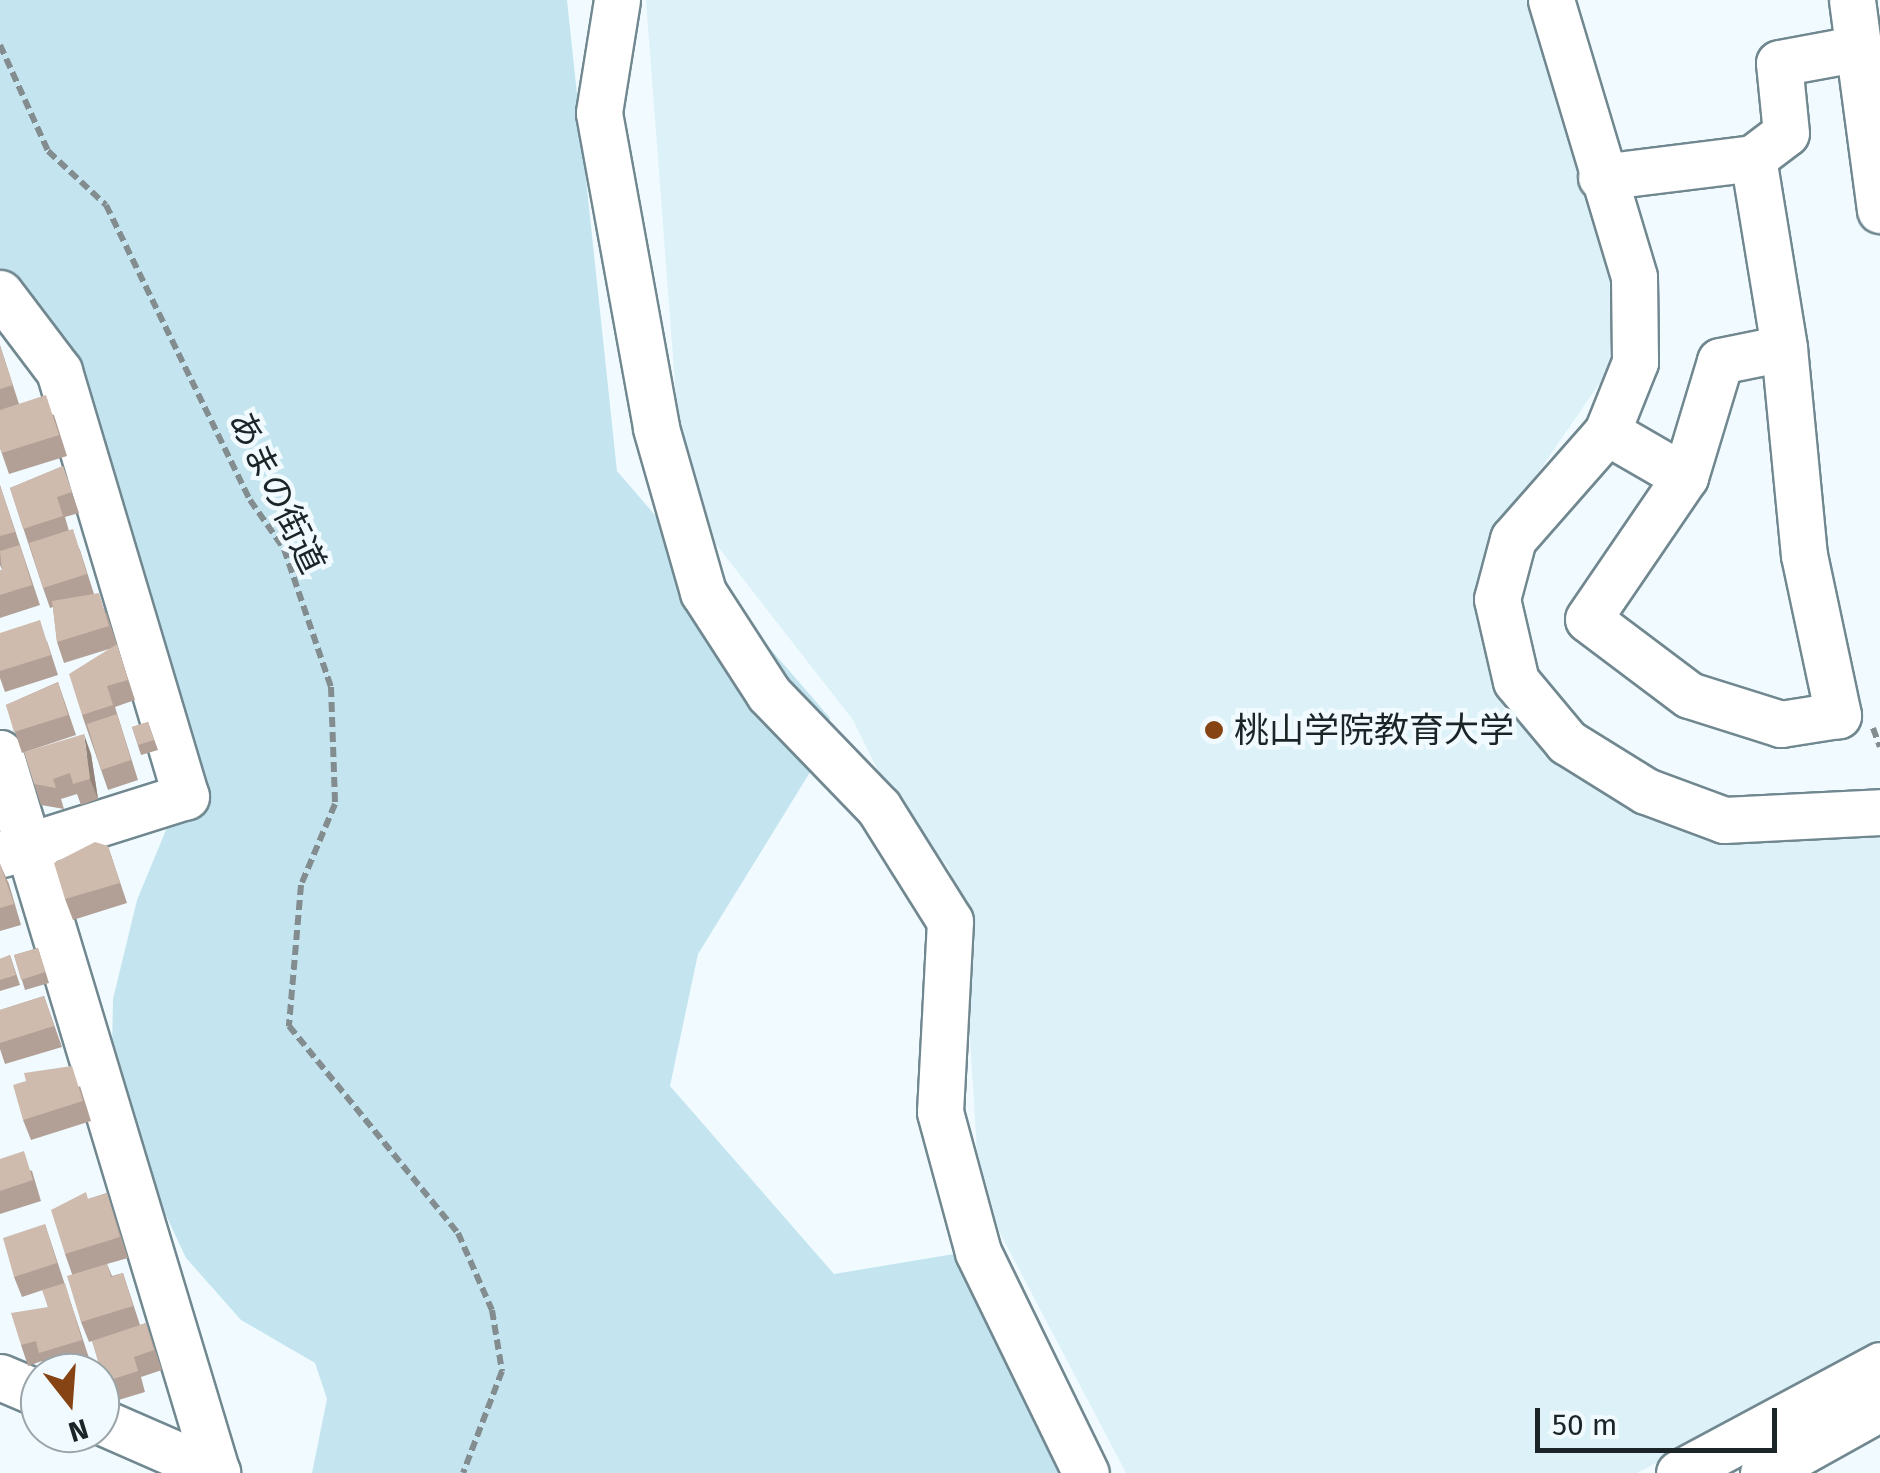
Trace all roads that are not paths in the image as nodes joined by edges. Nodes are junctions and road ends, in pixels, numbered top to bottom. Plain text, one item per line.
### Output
1 (618, 0) edge
2 (1551, 0) edge
3 (1852, 0) edge
4 (1860, 48) junction
5 (1753, 158) junction
6 (1602, 177) junction
7 (1880, 210) edge
8 (0, 294) edge
9 (1784, 348) junction
10 (1607, 432) junction
11 (1685, 477) junction
12 (0, 753) edge
13 (1880, 812) edge
14 (14, 850) edge
15 (1880, 1364) edge
16 (1880, 1408) edge
17 (120, 1430) edge
18 (217, 1473) edge
19 (1086, 1473) edge
20 (1678, 1473) edge
21 (1763, 1473) edge

1 - 19 street
2 - 6 street
3 - 4 street
4 - 5 street
4 - 7 street
5 - 6 street
5 - 9 street
6 - 10 street
8 - 14 street
9 - 11 street
9 - 11 street
10 - 11 street
10 - 13 street
12 - 14 street
14 - 18 street
15 - 20 street
16 - 21 street
17 - 18 street

